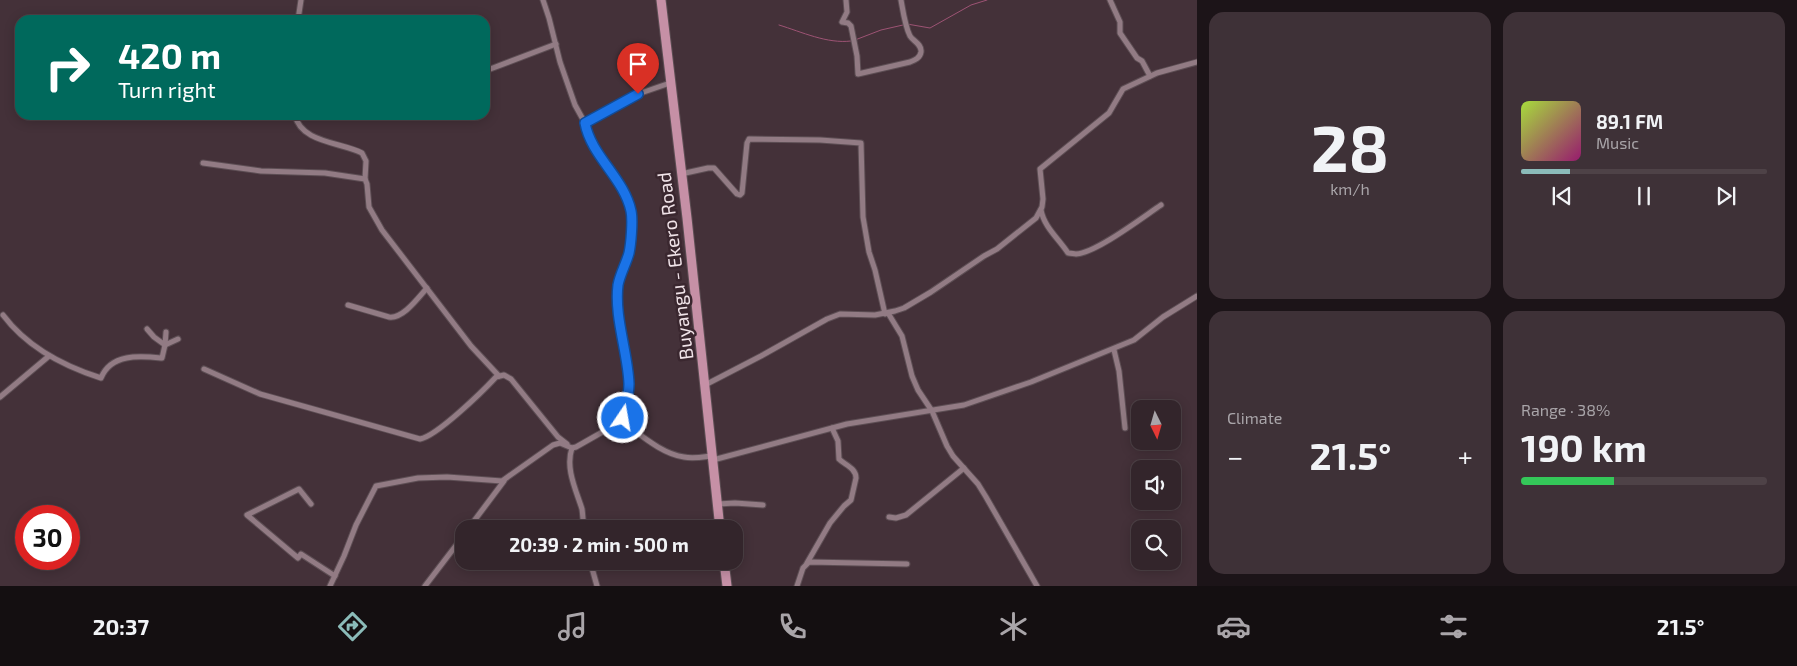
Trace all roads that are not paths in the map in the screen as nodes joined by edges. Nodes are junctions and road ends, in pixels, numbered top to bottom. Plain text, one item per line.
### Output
1 (301, 0) edge
2 (543, 0) edge
3 (661, 0) edge
4 (846, 0) edge
5 (901, 0) edge
6 (1110, 0) edge
7 (299, 15) edge
8 (556, 44) junction
9 (1197, 62) edge
10 (490, 69) edge
11 (1150, 76) junction
12 (670, 83) junction
13 (296, 120) edge
14 (585, 123) junction
15 (203, 163) dead end
16 (681, 174) junction
17 (365, 179) junction
18 (1160, 205) dead end
19 (1041, 210) junction
20 (427, 288) junction
21 (1197, 296) edge
22 (348, 305) dead end
23 (886, 313) junction
24 (2, 315) dead end
25 (147, 329) dead end
26 (166, 332) dead end
27 (178, 339) dead end
28 (166, 345) junction
29 (1114, 350) junction
30 (49, 356) junction
31 (204, 369) dead end
32 (499, 376) junction
33 (705, 385) junction
34 (0, 397) edge
35 (932, 411) junction
36 (624, 422) junction
37 (832, 428) junction
38 (1125, 428) dead end
39 (572, 448) junction
40 (712, 458) junction
41 (964, 468) junction
42 (505, 481) junction
43 (311, 504) dead end
44 (718, 504) junction
45 (763, 505) dead end
46 (889, 517) dead end
47 (475, 520) edge
48 (583, 520) edge
49 (719, 520) edge
50 (455, 547) edge
51 (807, 563) junction
52 (907, 564) dead end
53 (593, 570) edge
54 (725, 570) edge
55 (334, 576) junction
56 (330, 586) edge
57 (425, 586) edge
58 (597, 586) edge
59 (727, 586) edge
60 (797, 586) edge
61 (1037, 586) edge

1 - 7 street
2 - 8 street
3 - 12 main road, Buyangu - Ekero Road
4 - 5 street
6 - 11 street
8 - 10 street
8 - 14 street
9 - 11 street
11 - 19 street
12 - 14 street
12 - 16 main road, Buyangu - Ekero Road
13 - 17 street
14 - 36 street
15 - 17 street
16 - 23 street
16 - 33 main road, Buyangu - Ekero Road
17 - 20 street
18 - 19 street
19 - 23 street
20 - 22 street
20 - 32 street
21 - 29 street
23 - 33 street
23 - 35 street
24 - 30 street
25 - 28 street
26 - 28 street
27 - 28 street
28 - 30 street
29 - 35 street
29 - 38 street
30 - 34 street
31 - 32 street
32 - 39 street
33 - 40 main road, Buyangu - Ekero Road
35 - 37 street
35 - 41 street
36 - 39 street
36 - 40 street
37 - 40 street
37 - 51 street
39 - 42 street
39 - 48 street
40 - 44 main road, Buyangu - Ekero Road
41 - 46 street
41 - 61 street
42 - 47 street
42 - 55 street
43 - 55 street
44 - 45 street
44 - 49 main road, Buyangu - Ekero Road
50 - 57 street
51 - 52 street
51 - 60 street
53 - 58 street
54 - 59 main road
55 - 56 street

